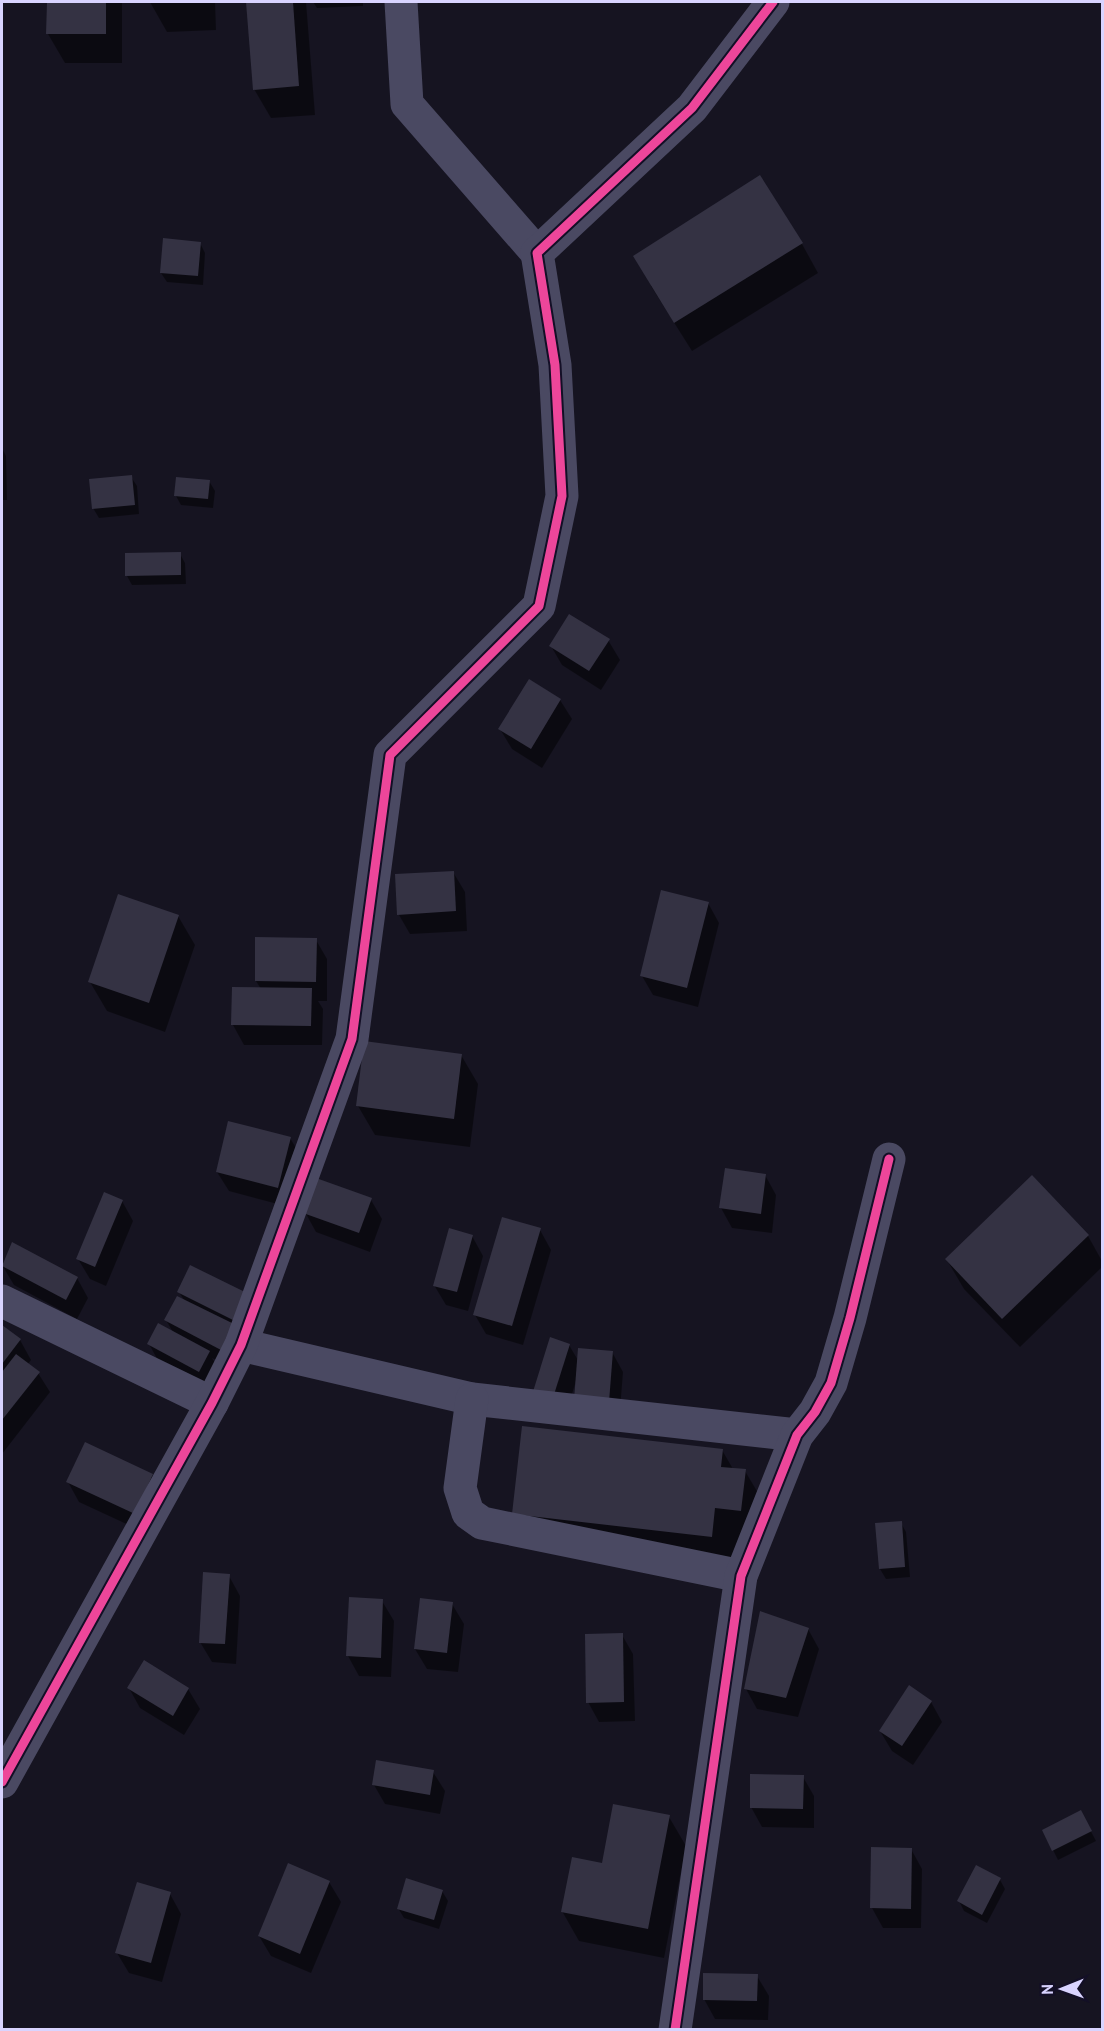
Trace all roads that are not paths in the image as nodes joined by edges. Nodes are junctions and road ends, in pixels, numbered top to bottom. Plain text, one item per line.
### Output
1 (401, 2) edge
2 (773, 2) edge
3 (537, 253) junction
4 (889, 1159) dead end
5 (2, 1300) edge
6 (241, 1345) junction
7 (472, 1399) junction
8 (212, 1403) junction
9 (797, 1435) junction
10 (741, 1576) junction
11 (2, 1782) edge
12 (675, 2030) edge

1 - 3 street
2 - 3 street
3 - 6 street
4 - 9 street
5 - 8 street
6 - 7 street
6 - 8 street
7 - 9 street
7 - 10 street
8 - 11 street
9 - 10 street
10 - 12 street

